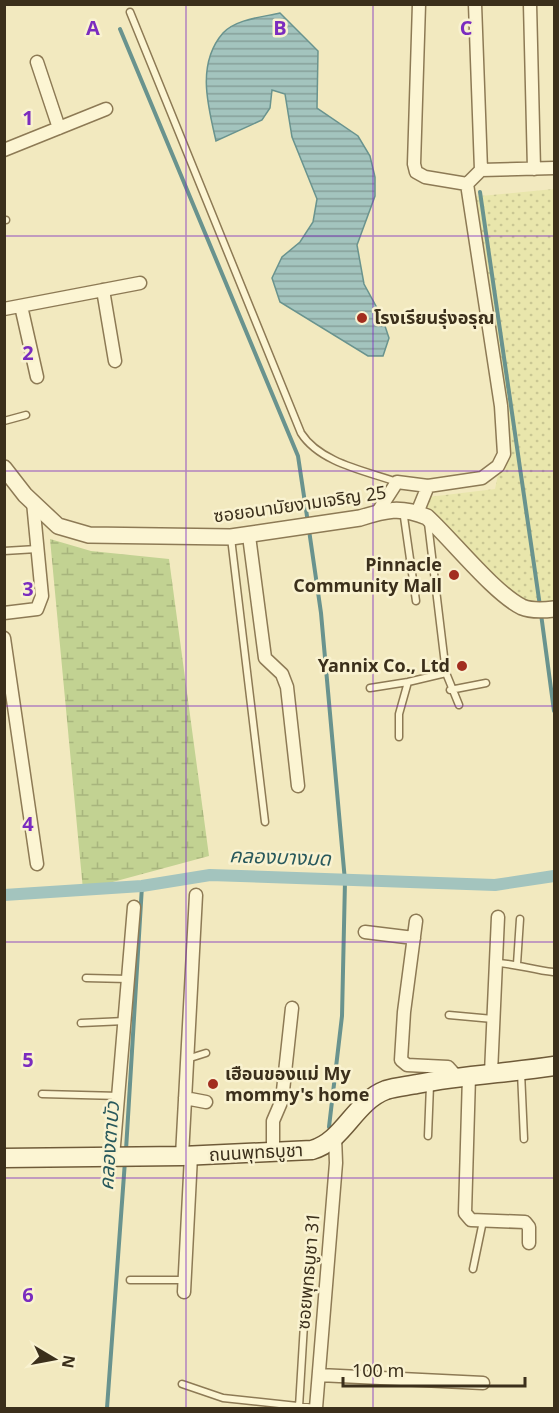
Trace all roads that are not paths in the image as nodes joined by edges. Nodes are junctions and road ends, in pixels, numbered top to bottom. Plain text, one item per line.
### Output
1 (419, 4) edge
2 (475, 4) edge
3 (530, 4) edge
4 (130, 12) dead end
5 (37, 63) dead end
6 (106, 109) dead end
7 (59, 128) junction
8 (4, 150) edge
9 (555, 168) edge
10 (534, 169) junction
11 (481, 170) junction
12 (467, 184) junction
13 (140, 283) dead end
14 (102, 290) junction
15 (21, 306) junction
16 (4, 309) edge
17 (115, 361) dead end
18 (37, 377) dead end
19 (26, 415) dead end
20 (4, 421) edge
21 (4, 468) edge
22 (397, 482) junction
23 (428, 486) junction
24 (33, 502) junction
25 (379, 510) junction
26 (416, 513) junction
27 (249, 536) junction
28 (231, 537) junction
29 (38, 549) junction
30 (4, 551) edge
31 (416, 601) dead end
32 (553, 609) edge
33 (4, 614) edge
34 (4, 638) edge
35 (446, 673) junction
36 (408, 682) junction
37 (486, 683) dead end
38 (370, 688) dead end
39 (450, 690) junction
40 (459, 705) dead end
41 (399, 736) dead end
42 (298, 786) dead end
43 (265, 822) dead end
44 (37, 864) dead end
45 (196, 895) dead end
46 (134, 907) dead end
47 (498, 917) dead end
48 (520, 919) dead end
49 (416, 921) dead end
50 (365, 932) dead end
51 (414, 938) junction
52 (494, 963) junction
53 (517, 964) junction
54 (553, 972) dead end
55 (87, 978) dead end
56 (129, 979) junction
57 (292, 1008) dead end
58 (449, 1015) dead end
59 (493, 1019) junction
60 (126, 1021) junction
61 (81, 1023) dead end
62 (206, 1053) dead end
63 (187, 1059) junction
64 (555, 1066) edge
65 (521, 1071) junction
66 (491, 1072) junction
67 (463, 1076) junction
68 (430, 1081) junction
69 (42, 1094) dead end
70 (120, 1096) junction
71 (185, 1098) junction
72 (206, 1102) dead end
73 (428, 1136) dead end
74 (335, 1137) junction
75 (524, 1139) dead end
76 (273, 1154) junction
77 (186, 1156) junction
78 (122, 1157) junction
79 (4, 1158) edge
80 (483, 1221) junction
81 (529, 1243) dead end
82 (473, 1269) dead end
83 (130, 1280) dead end
84 (184, 1286) joint
85 (306, 1291) dead end
86 (319, 1375) junction
87 (483, 1383) dead end
88 (182, 1384) dead end
89 (298, 1407) junction
90 (316, 1408) edge

1 - 12 street
2 - 11 street
3 - 10 street
4 - 22 lane
5 - 7 street
6 - 7 street
7 - 8 street
9 - 10 street
10 - 11 street
11 - 12 street
12 - 23 street
13 - 14 street
14 - 15 street
14 - 17 street
15 - 16 street
15 - 18 street
19 - 20 lane
21 - 24 street, ซอยอนามัยงามเจริญ 25
22 - 23 street
22 - 25 street
23 - 26 street
24 - 28 street, ซอยอนามัยงามเจริญ 25
24 - 29 street
25 - 26 street, ซอยอนามัยงามเจริญ 25
25 - 27 street, ซอยอนามัยงามเจริญ 25
26 - 31 lane
26 - 32 street
26 - 35 lane
27 - 28 street, ซอยอนามัยงามเจริญ 25
27 - 42 street
28 - 43 lane
29 - 30 lane
29 - 33 street
34 - 44 street
35 - 36 lane
35 - 39 lane
36 - 38 lane
36 - 41 lane
37 - 39 lane
39 - 40 lane
45 - 63 street
46 - 56 street
47 - 52 street
48 - 53 lane
49 - 51 street
50 - 51 street
51 - 67 street
52 - 53 lane
52 - 59 street
53 - 54 lane
55 - 56 lane
56 - 60 street
57 - 76 street
58 - 59 lane
59 - 66 street
60 - 61 lane
60 - 70 street
62 - 63 lane
63 - 71 street
64 - 65 main road, ถนนพุทธบูชา
65 - 66 main road, ถนนพุทธบูชา
65 - 75 lane
66 - 67 main road, ถนนพุทธบูชา
67 - 68 main road, ถนนพุทธบูชา
67 - 80 street
68 - 73 lane
68 - 74 main road, ถนนพุทธบูชา
69 - 70 lane
70 - 78 street
71 - 72 street
71 - 77 street
74 - 76 main road, ถนนพุทธบูชา
74 - 86 street, ซอยพุทธบูชา 31
76 - 77 main road, ถนนพุทธบูชา
77 - 78 main road, ถนนพุทธบูชา
77 - 84 street
78 - 79 main road, ถนนพุทธบูชา
80 - 81 street
80 - 82 lane
83 - 84 lane
85 - 89 lane
86 - 87 street
86 - 90 street, ซอยพุทธบูชา 31
88 - 89 lane
89 - 90 lane

